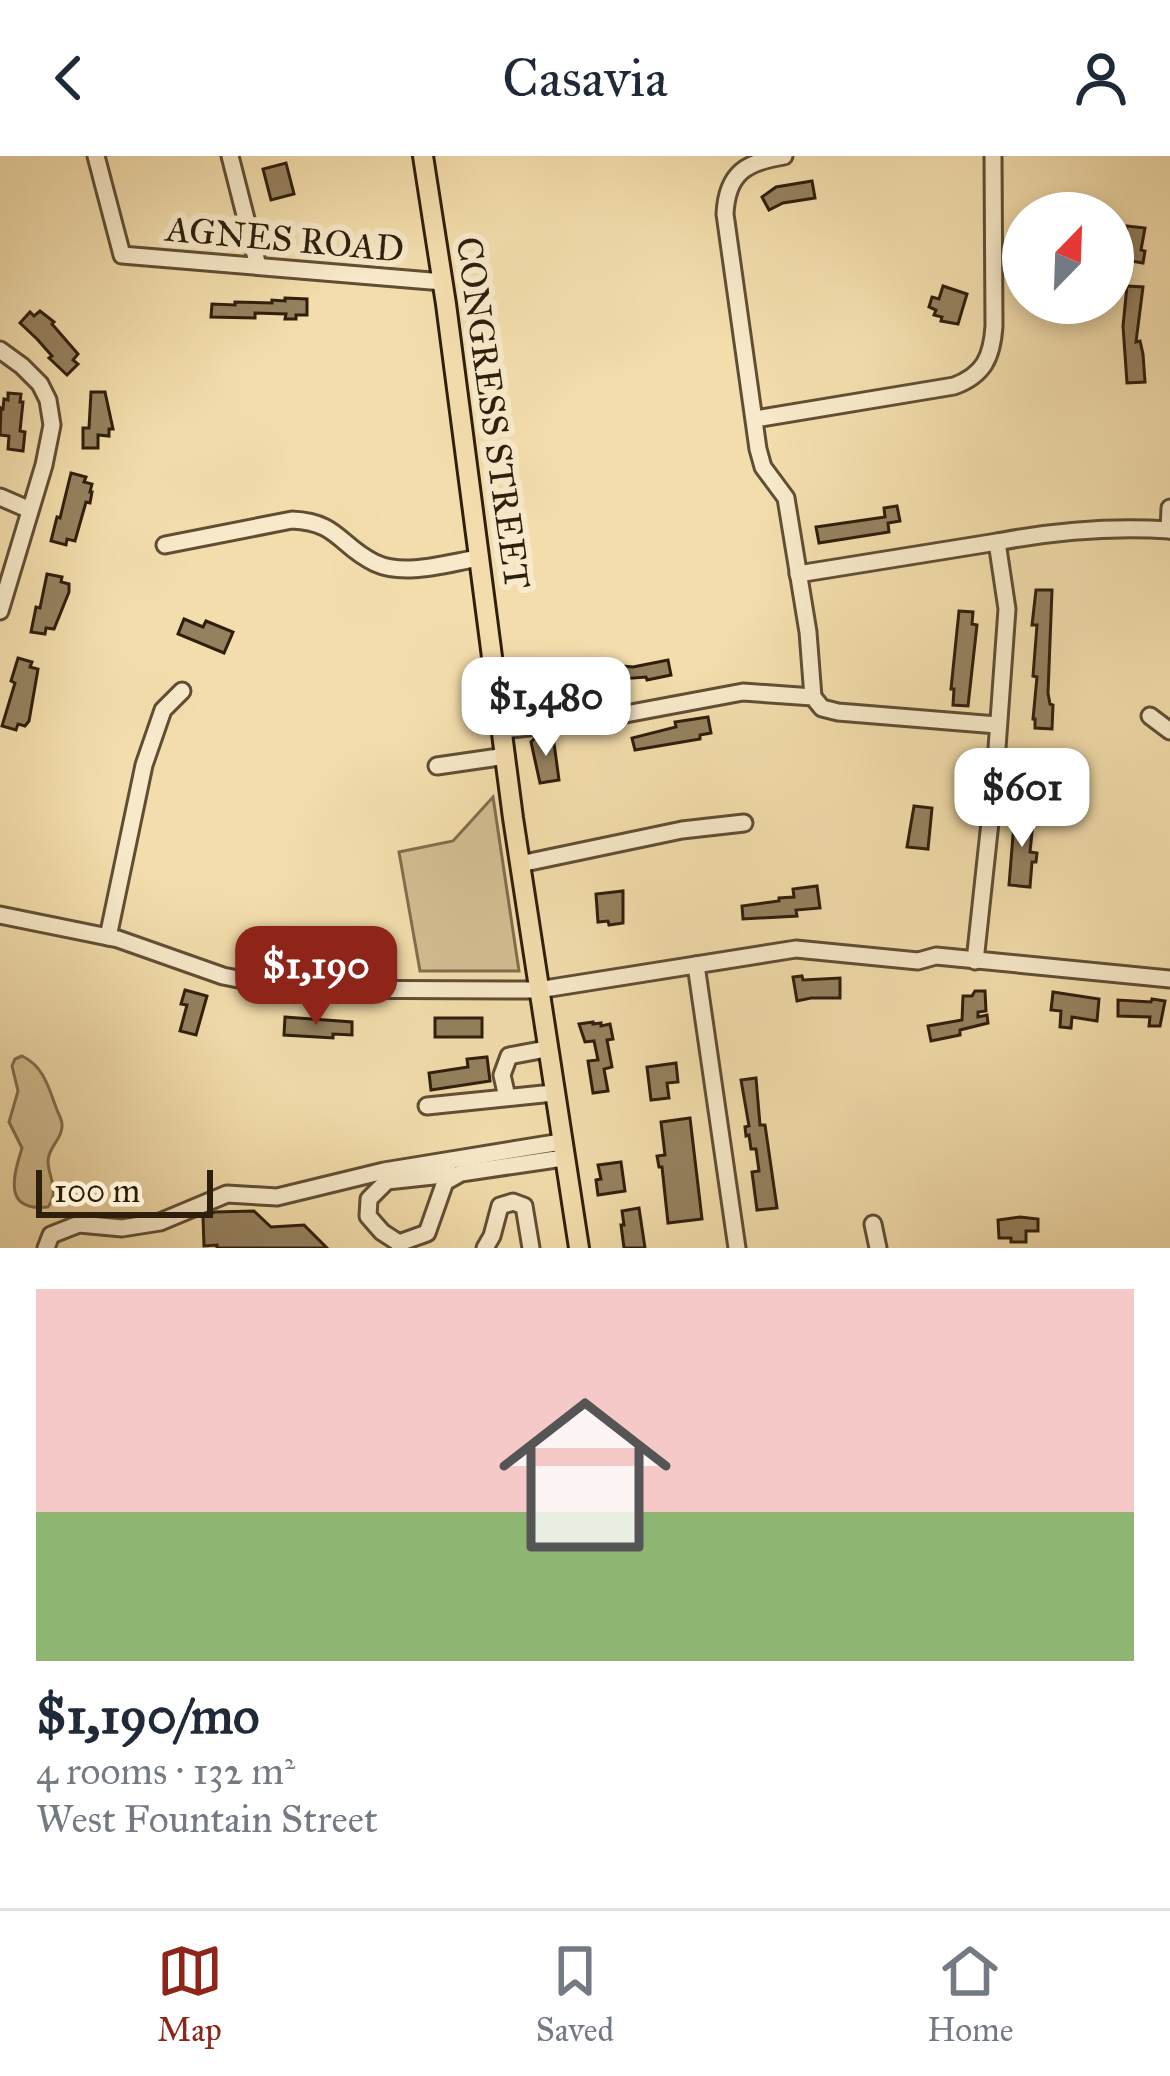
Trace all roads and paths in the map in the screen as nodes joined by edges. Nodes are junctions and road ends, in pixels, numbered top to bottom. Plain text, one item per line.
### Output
1 (96, 156) edge
2 (230, 156) edge
3 (423, 156) edge
4 (784, 156) edge
5 (993, 156) edge
6 (258, 266) junction
7 (443, 282) junction
8 (0, 350) edge
9 (755, 419) junction
10 (0, 497) edge
11 (1170, 508) edge
12 (30, 510) junction
13 (1170, 530) edge
14 (997, 542) junction
15 (165, 544) dead end
16 (479, 559) junction
17 (798, 574) junction
18 (0, 610) edge
19 (182, 691) dead end
20 (813, 697) junction
21 (1150, 716) dead end
22 (997, 725) junction
23 (502, 730) junction
24 (1170, 731) edge
25 (506, 756) junction
26 (437, 766) dead end
27 (744, 823) dead end
28 (520, 864) junction
29 (0, 916) edge
30 (108, 937) junction
31 (975, 961) junction
32 (696, 965) junction
33 (1170, 979) edge
34 (538, 990) junction
35 (547, 1049) junction
36 (553, 1093) junction
37 (507, 1097) junction
38 (427, 1106) dead end
39 (562, 1150) junction
40 (461, 1173) junction
41 (873, 1224) dead end
42 (399, 1246) edge
43 (46, 1248) edge
44 (485, 1248) edge
45 (531, 1248) edge
46 (579, 1248) edge
47 (737, 1248) edge
48 (878, 1248) edge

1 - 6 street, AGNES ROAD
2 - 6 street
3 - 7 main road, CONGRESS STREET
4 - 9 street
5 - 9 street
6 - 7 street, AGNES ROAD
7 - 16 main road, CONGRESS STREET
8 - 12 street
9 - 17 street
10 - 12 street
11 - 13 street
12 - 18 street
13 - 14 street
14 - 17 street
14 - 22 street
15 - 16 street
16 - 23 main road, CONGRESS STREET
17 - 20 street
19 - 30 street
20 - 22 street
20 - 23 street
21 - 24 street
22 - 31 street
23 - 25 main road, CONGRESS STREET
25 - 26 street
25 - 28 main road, CONGRESS STREET
27 - 28 street
28 - 34 main road, CONGRESS STREET
29 - 30 street
30 - 34 street
31 - 32 street
31 - 33 street
32 - 34 street
32 - 47 street
34 - 35 main road, CONGRESS STREET
35 - 36 main road, CONGRESS STREET
35 - 37 street
36 - 37 street
36 - 39 main road, CONGRESS STREET
37 - 38 street
39 - 40 street
39 - 43 street
39 - 46 main road, CONGRESS STREET
40 - 42 street
40 - 42 street
41 - 48 street
44 - 45 street

